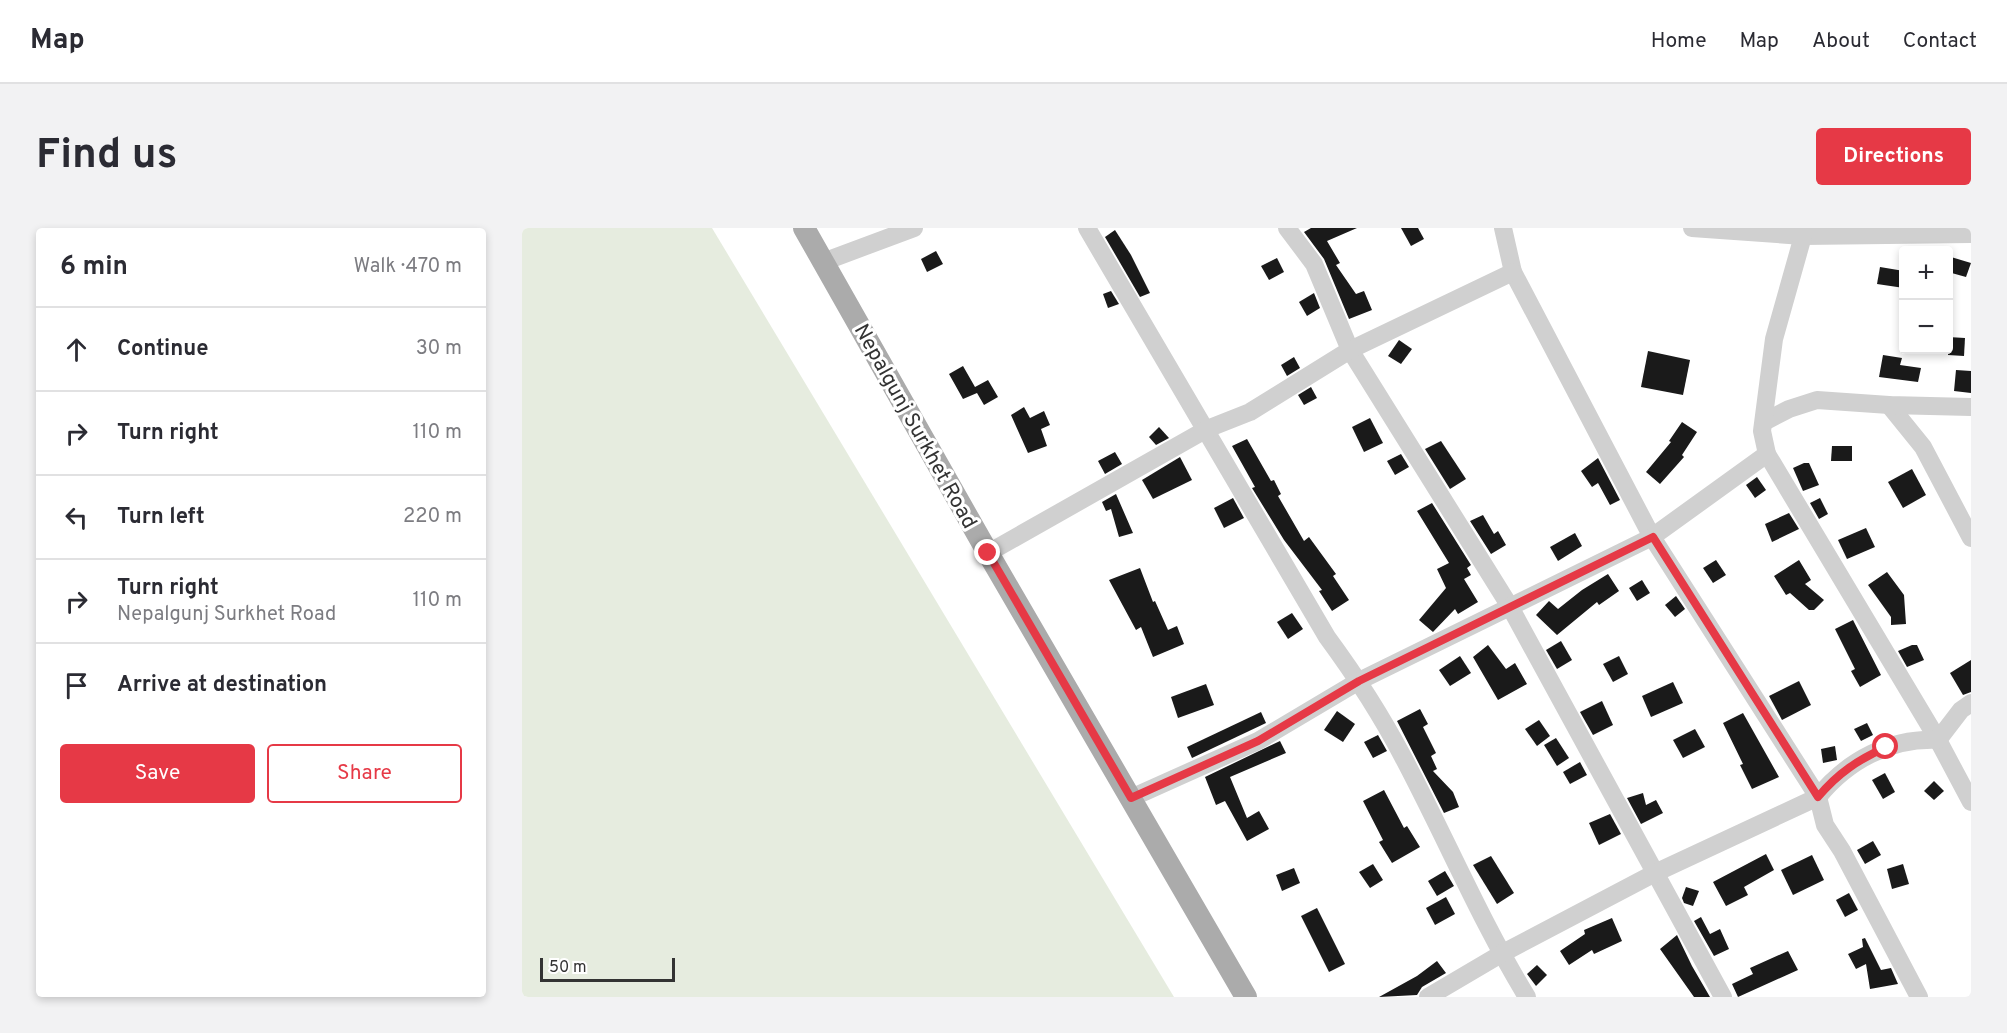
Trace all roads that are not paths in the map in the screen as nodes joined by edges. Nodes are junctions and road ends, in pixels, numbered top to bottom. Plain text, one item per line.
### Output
1 (804, 228) edge
2 (914, 228) edge
3 (1087, 228) edge
4 (1287, 228) edge
5 (1503, 228) edge
6 (1692, 228) edge
7 (1803, 232) edge
8 (1971, 234) edge
9 (823, 262) junction
10 (1513, 272) junction
11 (1350, 350) junction
12 (1889, 405) junction
13 (1971, 407) edge
14 (1764, 422) junction
15 (1207, 429) junction
16 (1767, 454) junction
17 (1653, 537) junction
18 (1971, 538) edge
19 (988, 553) junction
20 (1509, 606) junction
21 (1359, 681) junction
22 (1971, 703) edge
23 (1938, 740) junction
24 (1818, 797) junction
25 (1131, 798) junction
26 (1971, 802) edge
27 (1655, 873) junction
28 (1501, 954) junction
29 (1246, 997) edge
30 (1428, 997) edge
31 (1527, 997) edge
32 (1723, 997) edge
33 (1919, 997) edge

1 - 9 main road, Nepalgunj Surkhet Road
2 - 9 street
3 - 15 street
4 - 11 street
5 - 10 street
6 - 7 street
7 - 8 street
7 - 14 street
9 - 19 main road, Nepalgunj Surkhet Road
10 - 11 street
10 - 17 street
11 - 15 street
11 - 20 street
12 - 13 street
12 - 14 street
12 - 18 street
14 - 16 street
15 - 19 street
15 - 21 street
16 - 17 street
16 - 23 street
17 - 20 street
17 - 24 street
19 - 25 main road, Nepalgunj Surkhet Road
20 - 21 street
20 - 27 street
21 - 25 street
21 - 28 street
22 - 23 street
23 - 24 street
23 - 26 street
24 - 27 street
24 - 33 street
25 - 29 main road, Nepalgunj Surkhet Road
27 - 28 street
27 - 32 street
28 - 30 street
28 - 31 street

